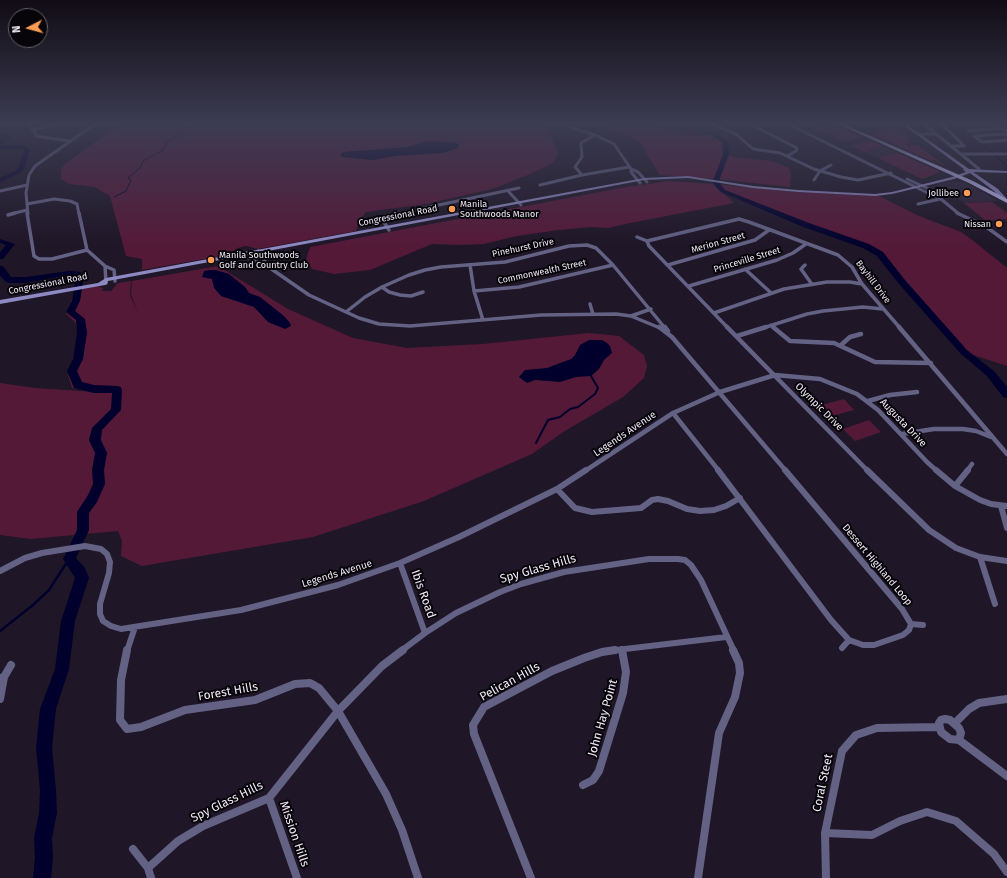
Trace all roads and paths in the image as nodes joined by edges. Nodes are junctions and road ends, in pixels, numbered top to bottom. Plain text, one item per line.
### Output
1 (36, 165) edge
2 (576, 165) edge
3 (628, 165) edge
4 (807, 165) edge
5 (831, 165) dead end
6 (873, 165) edge
7 (934, 165) edge
8 (961, 165) edge
9 (974, 165) edge
10 (630, 168) junction
11 (979, 169) junction
12 (968, 170) junction
13 (820, 171) junction
14 (1007, 172) edge
15 (952, 173) junction
16 (891, 174) junction
17 (582, 175) junction
18 (958, 176) junction
19 (814, 180) dead end
20 (642, 181) junction
21 (728, 183) junction
22 (27, 185) junction
23 (540, 185) dead end
24 (911, 185) junction
25 (916, 185) junction
26 (922, 186) junction
27 (518, 188) dead end
28 (0, 191) edge
29 (508, 191) junction
30 (939, 199) junction
31 (1006, 200) edge
32 (520, 203) junction
33 (27, 204) junction
34 (918, 204) dead end
35 (27, 210) junction
36 (8, 215) dead end
37 (388, 228) junction
38 (770, 230) junction
39 (637, 237) dead end
40 (647, 241) junction
41 (1007, 242) edge
42 (806, 244) junction
43 (87, 250) junction
44 (259, 253) junction
45 (247, 255) junction
46 (38, 259) junction
47 (33, 261) dead end
48 (470, 265) junction
49 (613, 265) junction
50 (668, 265) junction
51 (805, 265) dead end
52 (105, 266) junction
53 (270, 268) junction
54 (745, 269) junction
55 (115, 280) junction
56 (104, 282) junction
57 (811, 284) junction
58 (862, 284) junction
59 (689, 286) junction
60 (382, 288) junction
61 (474, 291) junction
62 (423, 292) dead end
63 (770, 292) junction
64 (0, 302) edge
65 (590, 304) dead end
66 (651, 309) junction
67 (883, 310) junction
68 (346, 312) junction
69 (714, 313) junction
70 (593, 314) junction
71 (631, 316) junction
72 (483, 320) junction
73 (771, 325) junction
74 (861, 334) dead end
75 (737, 336) junction
76 (672, 337) junction
77 (841, 346) junction
78 (931, 363) junction
79 (775, 375) junction
80 (720, 392) junction
81 (917, 392) dead end
82 (868, 401) junction
83 (673, 413) junction
84 (902, 434) junction
85 (993, 438) junction
86 (1007, 454) edge
87 (972, 464) dead end
88 (955, 486) junction
89 (557, 489) junction
90 (740, 498) junction
91 (1004, 506) edge
92 (1007, 528) edge
93 (980, 557) junction
94 (1007, 561) edge
95 (400, 563) junction
96 (0, 571) edge
97 (995, 604) dead end
98 (911, 624) junction
99 (922, 625) dead end
100 (134, 626) junction
101 (425, 633) junction
102 (726, 637) junction
103 (850, 640) junction
104 (842, 648) dead end
105 (622, 650) junction
106 (11, 665) dead end
107 (2, 678) edge
108 (1007, 699) edge
109 (0, 700) edge
110 (338, 711) junction
111 (955, 723) junction
112 (939, 727) junction
113 (959, 740) junction
114 (1007, 776) edge
115 (583, 785) dead end
116 (269, 798) junction
117 (825, 833) junction
118 (134, 849) dead end
119 (148, 868) junction
120 (1007, 872) edge
121 (151, 878) edge
122 (296, 878) edge
123 (418, 878) edge
124 (531, 878) edge
125 (698, 878) edge
126 (826, 878) edge

1 - 22 street
2 - 17 street
3 - 10 street
4 - 13 street
5 - 13 street
6 - 16 street
7 - 15 highway
8 - 12 main road
9 - 11 street
10 - 17 street
10 - 20 street
10 - 20 street
11 - 12 main road, Congressional Road
11 - 14 main road, Congressional Road
12 - 15 main road, Congressional Road
12 - 18 main road, Congressional Road
12 - 31 main road
13 - 16 street
13 - 19 street
15 - 18 highway
15 - 25 main road, Congressional Road
16 - 24 street
16 - 25 street
17 - 23 street
18 - 26 main road, Congressional Road
18 - 31 highway
20 - 21 main road, Congressional Road
20 - 32 main road, Congressional Road
21 - 24 main road, Congressional Road
21 - 25 main road, Congressional Road
22 - 28 street
22 - 33 street
24 - 25 main road, Congressional Road
25 - 26 main road, Congressional Road
25 - 30 street
26 - 30 street
27 - 29 street
29 - 32 street
29 - 37 street
30 - 34 street
30 - 41 street
32 - 37 main road, Congressional Road
33 - 35 street
33 - 43 street
35 - 36 street
35 - 46 street
37 - 44 main road, Congressional Road
38 - 40 street, Bayhill Drive
38 - 42 street, Bayhill Drive
38 - 50 street, Merion Street
39 - 40 street, Olympic Drive
40 - 50 street, Olympic Drive
42 - 54 street, Princeville Street
42 - 58 street, Bayhill Drive
43 - 46 street
43 - 52 street
44 - 45 main road, Congressional Road
44 - 53 street
45 - 53 street
45 - 55 main road, Congressional Road
45 - 55 main road, Congressional Road
46 - 47 street
48 - 49 street, Pinehurst Drive
48 - 60 street, Pinehurst Drive
48 - 61 street
49 - 61 street, Commonwealth Street
49 - 66 street, Pinehurst Drive
50 - 59 street, Olympic Drive
51 - 57 street
52 - 55 street
52 - 56 street
53 - 68 street
54 - 59 street, Princeville Street
54 - 63 street
55 - 56 main road, Congressional Road
56 - 64 main road, Congressional Road
57 - 58 street
57 - 63 street
58 - 67 street, Bayhill Drive
59 - 69 street, Olympic Drive
60 - 62 street
60 - 68 street, Pinehurst Drive
61 - 72 street
63 - 69 street
65 - 70 street
66 - 71 street
66 - 76 street, Pinehurst Drive
67 - 73 street
67 - 78 street, Bayhill Drive
68 - 72 street
69 - 75 street, Olympic Drive
70 - 71 street
70 - 72 street
71 - 76 street
73 - 75 street
73 - 77 street
74 - 77 street
75 - 79 street, Olympic Drive
76 - 80 street
77 - 78 street
78 - 85 street, Bayhill Drive
79 - 80 street, Legends Avenue
79 - 82 street, Augusta Drive
79 - 93 street, Olympic Drive
80 - 83 street, Legends Avenue
80 - 98 street, Dessert Highland Loop
81 - 82 street
82 - 84 street, Augusta Drive
83 - 89 street, Legends Avenue
83 - 90 street
84 - 85 street
84 - 88 street, Augusta Drive
85 - 86 street, Bayhill Drive
87 - 88 street
88 - 91 street, Augusta Drive
89 - 90 street
89 - 95 street, Legends Avenue
90 - 103 street
91 - 92 street
93 - 94 street, Olympic Drive
93 - 97 street
95 - 100 street, Legends Avenue
95 - 101 street, Ibis Road
96 - 100 street, Legends Avenue
98 - 99 street
98 - 103 street
100 - 110 street, Forest Hills
101 - 102 street, Spy Glass Hills
101 - 110 street, Spy Glass Hills
102 - 105 street, Pelican Hills
102 - 125 street, Spy Glass Hills
103 - 104 street
105 - 115 street, John Hay Point
105 - 124 street, Pelican Hills
106 - 107 street
107 - 109 street
108 - 111 street
110 - 116 street, Spy Glass Hills
110 - 123 street, Forest Hills
111 - 112 street
111 - 113 street
112 - 113 street
112 - 117 street, Coral Steet
113 - 114 street
116 - 119 street, Spy Glass Hills
116 - 122 street, Mission Hills
117 - 120 street
117 - 126 street, Coral Steet
118 - 119 street
119 - 121 street

